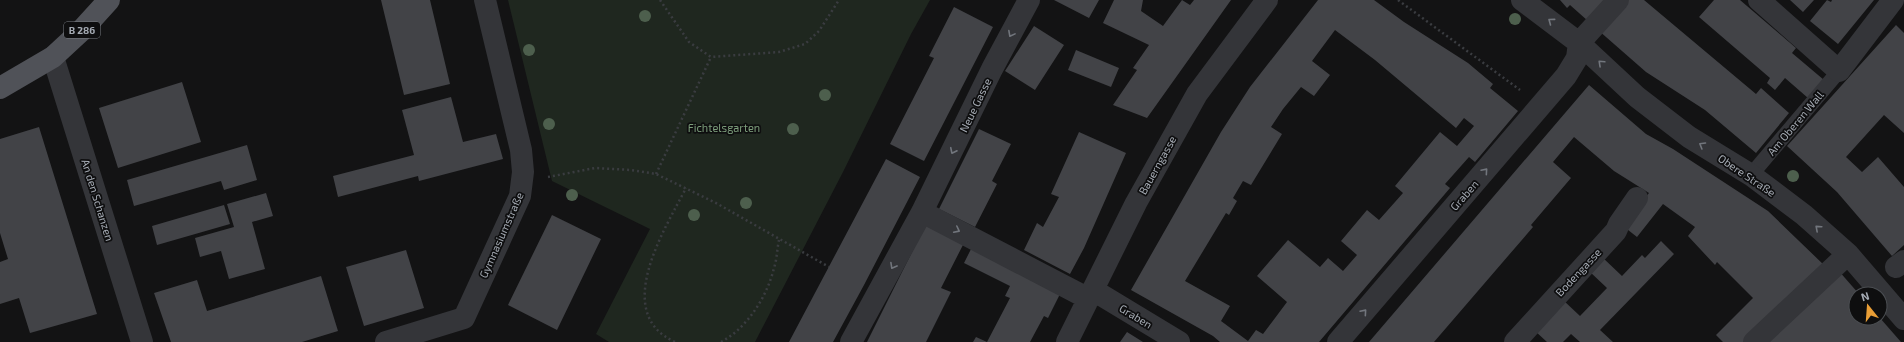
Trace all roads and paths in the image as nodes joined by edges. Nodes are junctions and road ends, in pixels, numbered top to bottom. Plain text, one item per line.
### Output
1 (110, 0) edge
2 (485, 0) edge
3 (660, 0) edge
4 (839, 0) edge
5 (1029, 0) edge
6 (1267, 0) edge
7 (1398, 0) edge
8 (1522, 0) edge
9 (1618, 0) edge
10 (1759, 0) edge
11 (1893, 0) edge
12 (1579, 43) junction
13 (53, 57) junction
14 (711, 57) junction
15 (1839, 71) junction
16 (0, 88) edge
17 (1541, 106) junction
18 (656, 174) junction
19 (1751, 175) junction
20 (523, 181) junction
21 (686, 188) junction
22 (1637, 198) dead end
23 (922, 212) junction
24 (779, 240) junction
25 (1848, 254) junction
26 (829, 267) dead end
27 (1091, 295) junction
28 (1904, 319) edge
29 (142, 342) edge
30 (386, 342) edge
31 (675, 342) edge
32 (721, 342) edge
33 (851, 342) edge
34 (1068, 342) edge
35 (1179, 342) edge
36 (1338, 342) edge
37 (1515, 342) edge
38 (1754, 342) edge

1 - 13 main road, B 286
2 - 20 street, Gymnasiumstraße
3 - 14 path
4 - 14 path
5 -> 23 street, Neue Gasse
6 - 27 street, Bauerngasse
7 - 17 path
12 -> 8 street, Obere Straße
9 - 12 street
10 - 15 street
11 - 15 street, Am Oberen Wall
12 - 17 street, Graben
19 -> 12 street, Obere Straße
13 - 16 main road, B 286
13 - 29 street, An den Schanzen
14 - 18 path
15 - 19 lane, Am Oberen Wall
36 -> 17 street, Graben
18 - 20 path
18 - 21 path
25 -> 19 street, Obere Straße
20 - 30 street, Gymnasiumstraße
21 - 24 path
21 - 31 path
22 - 37 street, Bodengasse
23 -> 27 street
23 -> 33 street, Neue Gasse
24 - 26 path
24 - 32 path
25 - 28 street, Obere Straße
25 - 38 street
27 - 34 street, Bauerngasse
27 - 35 street, Graben

